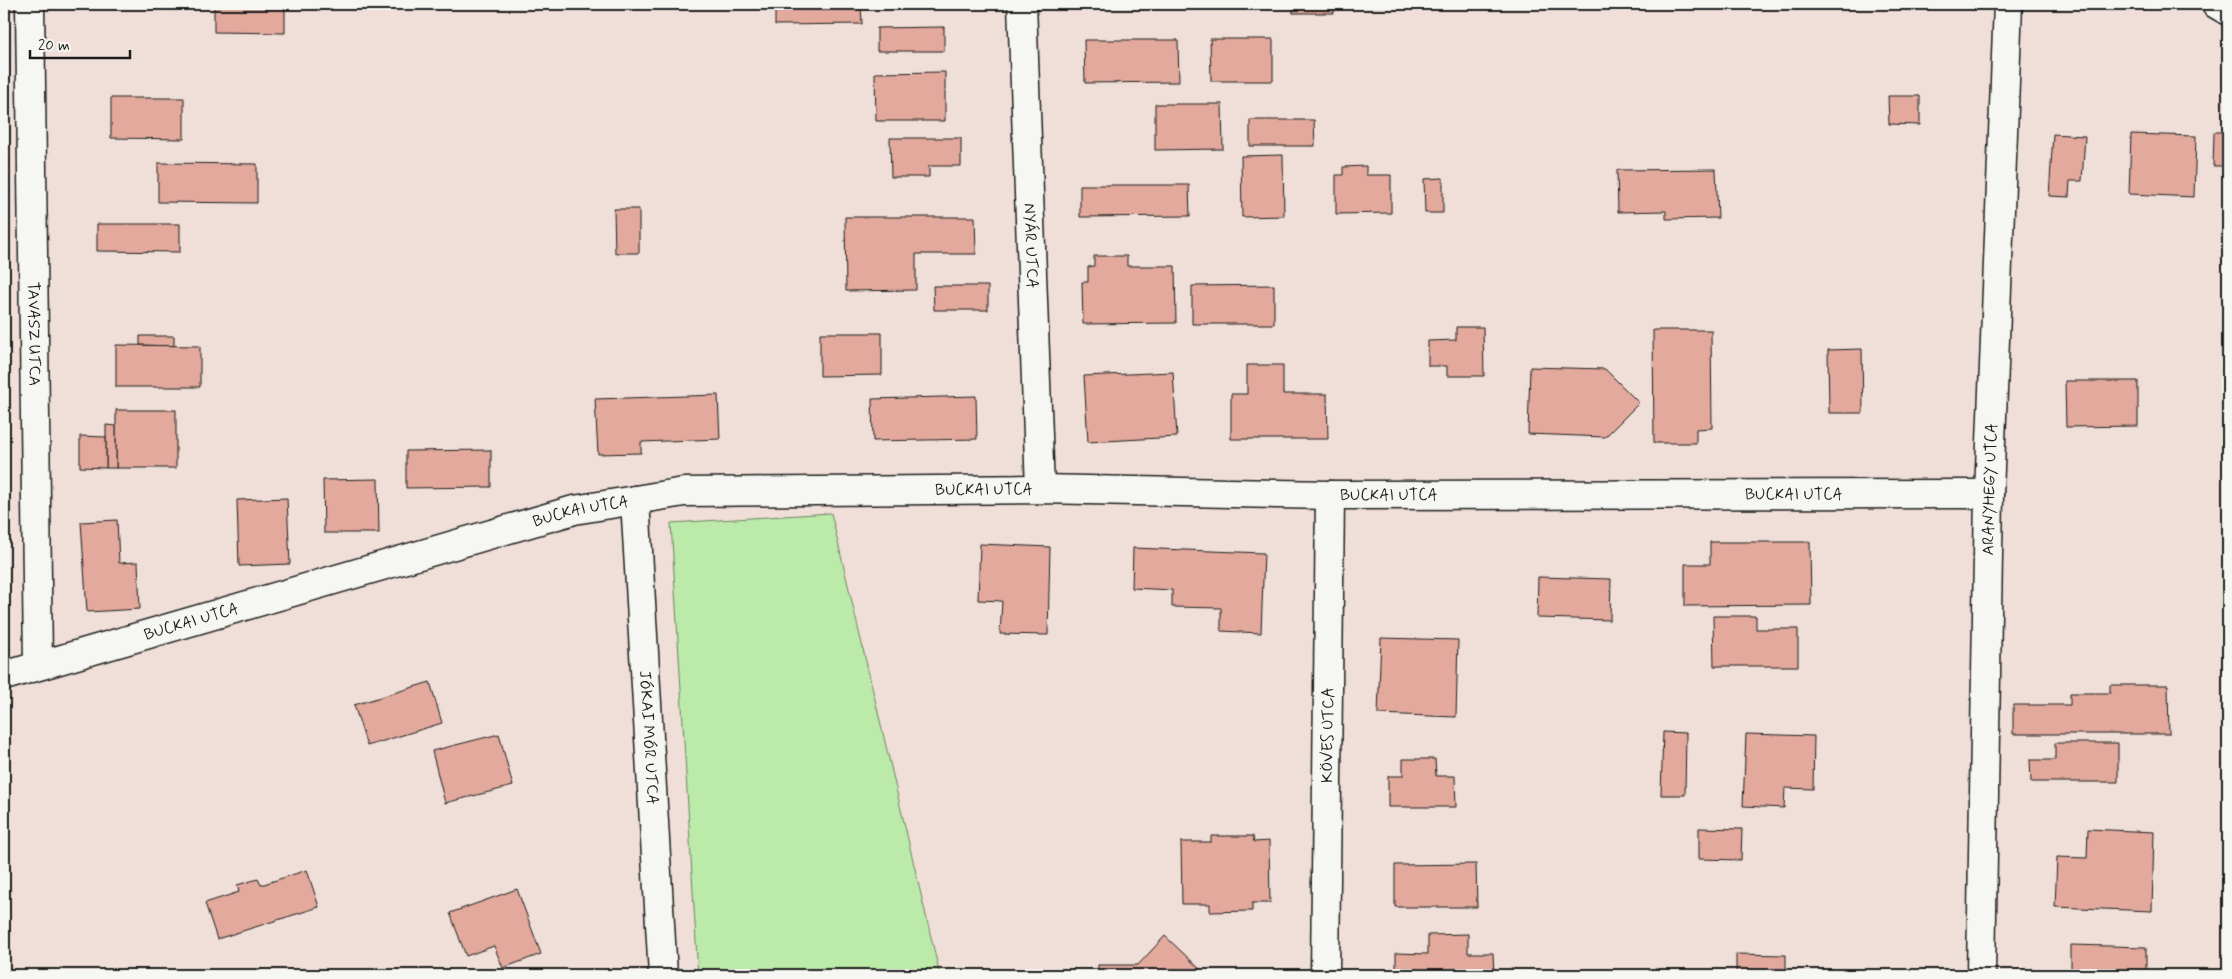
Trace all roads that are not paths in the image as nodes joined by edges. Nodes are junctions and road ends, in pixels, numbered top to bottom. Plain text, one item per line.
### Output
1 (30, 4) edge
2 (1022, 4) edge
3 (2008, 4) edge
4 (2216, 4) edge
5 (2228, 11) edge
6 (1040, 488) junction
7 (1989, 494) junction
8 (1330, 495) junction
9 (635, 500) junction
10 (38, 665) junction
11 (4, 676) edge
12 (663, 975) edge
13 (1325, 975) edge
14 (1981, 975) edge

1 - 10 street, TAVASZ UTCA
2 - 6 street, NYÁR UTCA
3 - 7 street, ARANYHEGY UTCA
4 - 5 street
6 - 8 street, BUCKAI UTCA
6 - 9 street, BUCKAI UTCA
7 - 8 street, BUCKAI UTCA
7 - 14 street, ARANYHEGY UTCA
8 - 13 street, KÖVES UTCA
9 - 10 street, BUCKAI UTCA
9 - 12 street, JÓKAI MÓR UTCA
10 - 11 street, BUCKAI UTCA

